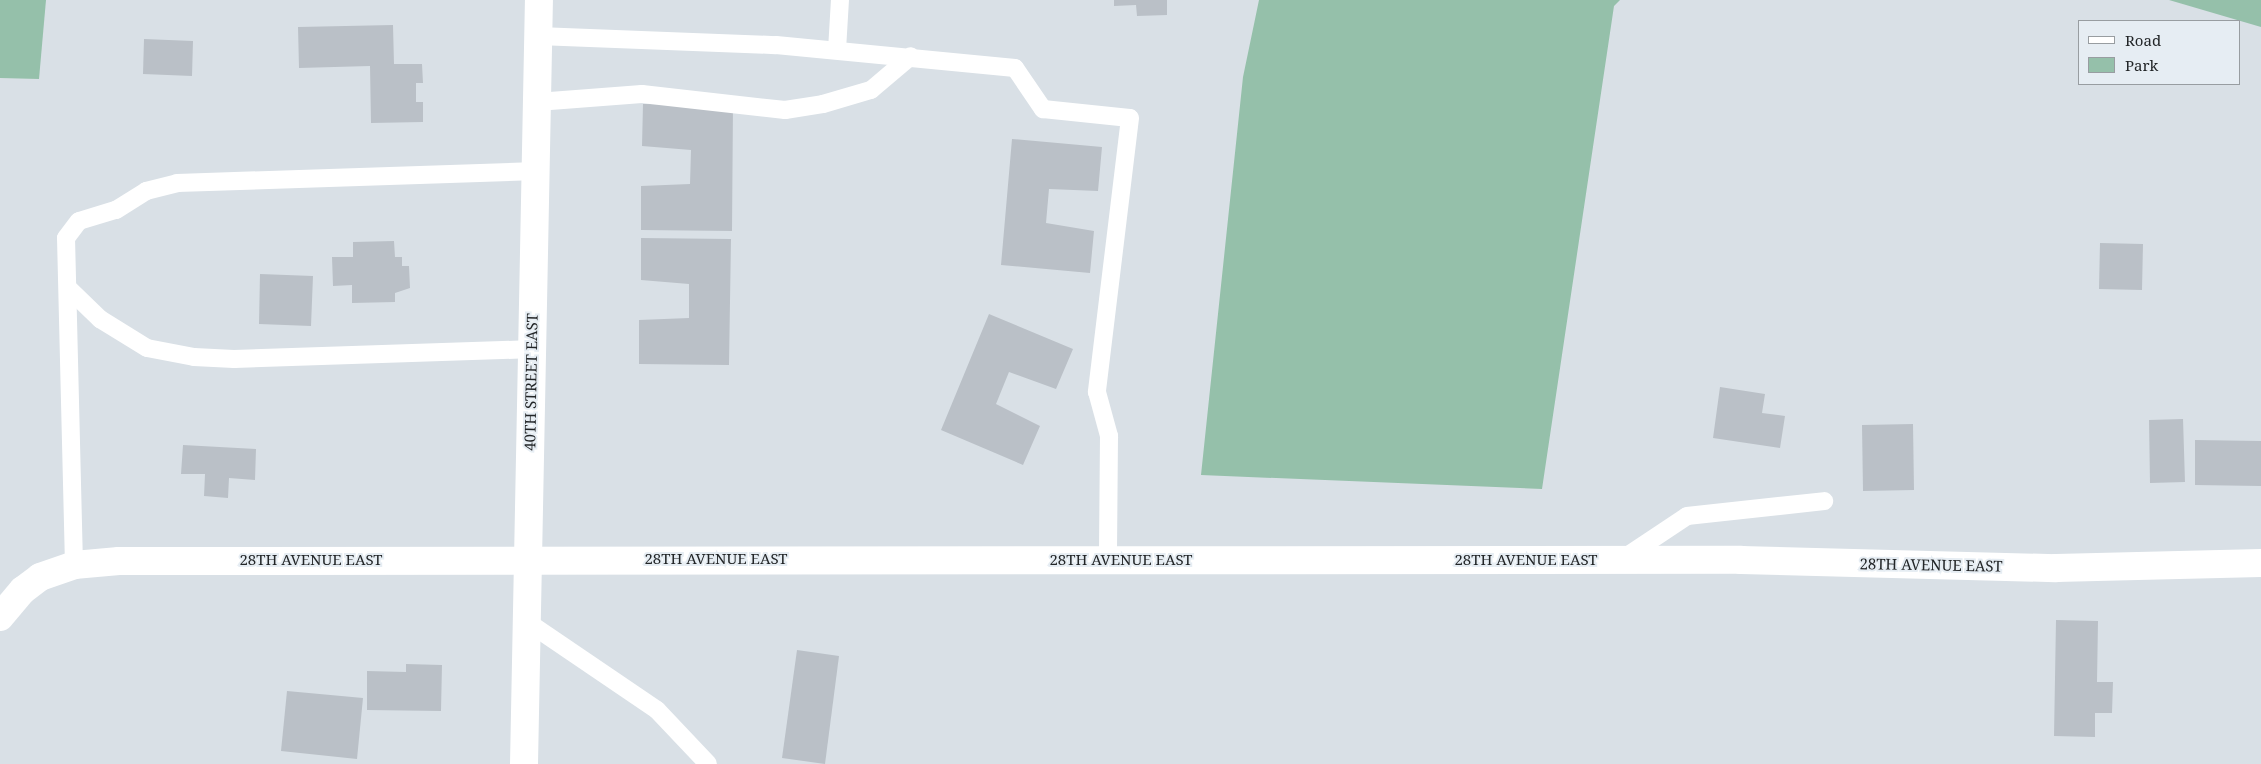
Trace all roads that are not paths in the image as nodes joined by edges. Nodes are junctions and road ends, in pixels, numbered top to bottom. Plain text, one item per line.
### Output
1 (539, 0) edge
2 (840, 0) edge
3 (538, 36) junction
4 (837, 50) junction
5 (911, 56) junction
6 (537, 102) junction
7 (536, 171) junction
8 (68, 288) junction
9 (532, 349) junction
10 (1824, 501) dead end
11 (528, 559) junction
12 (1108, 560) junction
13 (1620, 560) junction
14 (2261, 563) edge
15 (74, 565) junction
16 (0, 617) edge
17 (526, 621) junction
18 (524, 764) edge
19 (708, 764) edge

1 - 3 street, 40TH STREET EAST
2 - 4 lane
3 - 4 lane
3 - 6 street, 40TH STREET EAST
4 - 5 lane
5 - 6 lane
5 - 12 lane
6 - 7 street, 40TH STREET EAST
7 - 8 lane
7 - 9 street, 40TH STREET EAST
8 - 9 lane
8 - 15 lane
9 - 11 street, 40TH STREET EAST
10 - 13 lane
11 - 12 street, 28TH AVENUE EAST
11 - 15 street, 28TH AVENUE EAST
11 - 17 street, 40TH STREET EAST
12 - 13 street, 28TH AVENUE EAST
13 - 14 street, 28TH AVENUE EAST
15 - 16 street, 28TH AVENUE EAST
17 - 18 street, 40TH STREET EAST
17 - 19 lane

